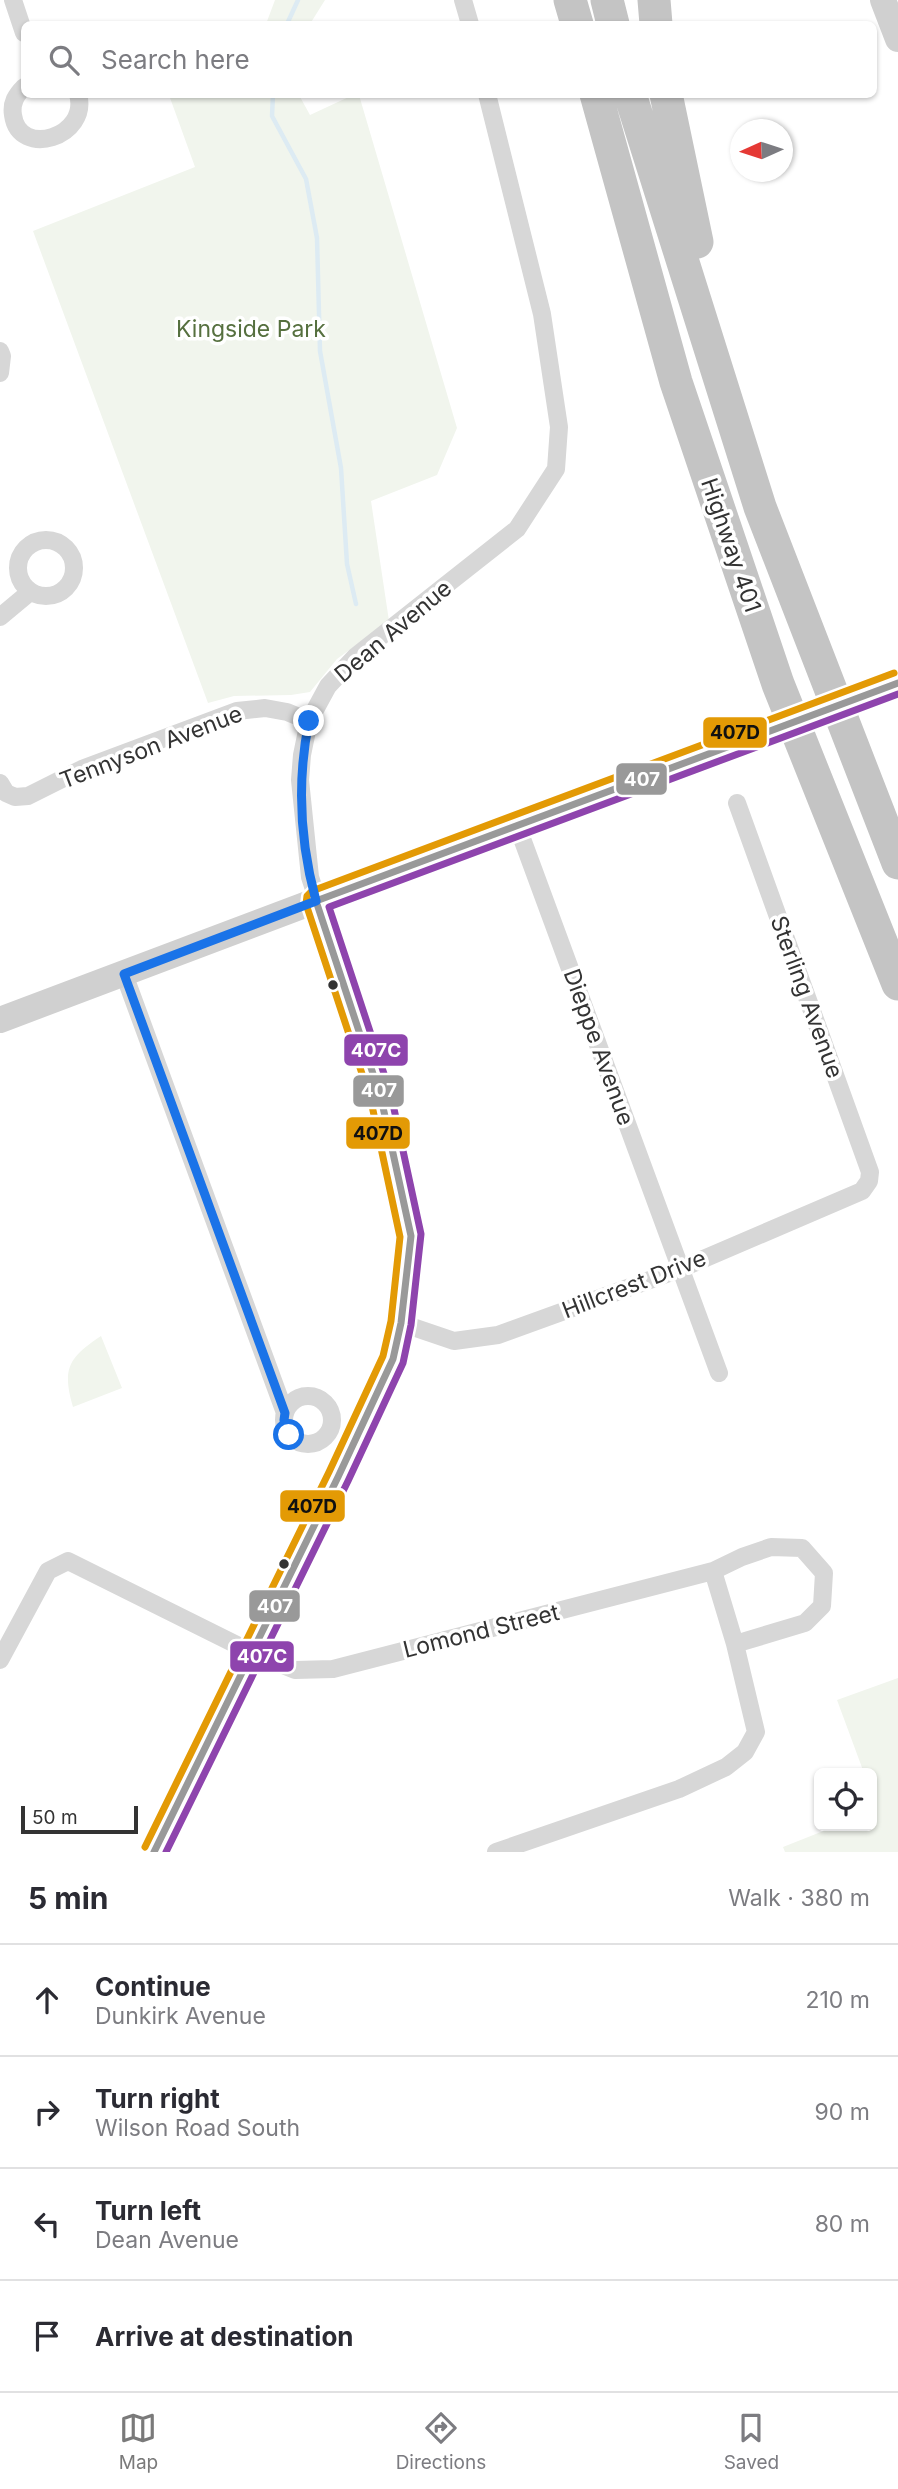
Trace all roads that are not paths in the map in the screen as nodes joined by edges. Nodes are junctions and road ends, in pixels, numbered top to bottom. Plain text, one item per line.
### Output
1 (13, 0) edge
2 (463, 0) edge
3 (570, 0) edge
4 (607, 0) edge
5 (654, 0) edge
6 (883, 0) edge
7 (469, 21) edge
8 (576, 21) edge
9 (612, 21) edge
10 (656, 21) edge
11 (21, 24) edge
12 (898, 39) edge
13 (21, 90) edge
14 (79, 98) edge
15 (488, 98) edge
16 (597, 98) edge
17 (631, 98) edge
18 (667, 98) edge
19 (0, 351) edge
20 (0, 373) edge
21 (760, 507) junction
22 (30, 592) dead end
23 (0, 617) edge
24 (309, 721) junction
25 (0, 783) edge
26 (737, 803) dead end
27 (517, 825) joint
28 (898, 863) edge
29 (316, 901) junction
30 (124, 974) junction
31 (898, 984) edge
32 (0, 1020) edge
33 (862, 1191) joint
34 (680, 1269) junction
35 (401, 1323) junction
36 (719, 1373) dead end
37 (285, 1413) dead end
38 (712, 1571) junction
39 (735, 1644) junction
40 (251, 1652) junction
41 (0, 1660) edge
42 (154, 1852) edge
43 (496, 1852) edge

1 - 11 street
2 - 7 street
3 - 8 highway
4 - 9 highway
5 - 10 highway
6 - 12 main road
13 - 14 street
15 - 24 street, Dean Avenue
16 - 31 highway, Highway 401
17 - 21 highway, Highway 401
18 - 21 highway
19 - 20 street
21 - 28 highway, Highway 401
22 - 23 street
24 - 25 street, Tennyson Avenue
24 - 29 street, Dean Avenue
26 - 33 street, Sterling Avenue
27 - 29 main road
27 - 34 street, Dieppe Avenue
29 - 30 main road
29 - 35 street, Dean Avenue
30 - 32 main road
30 - 37 street
33 - 34 street, Hillcrest Drive
34 - 35 street, Hillcrest Drive
34 - 36 street, Dieppe Avenue
35 - 40 street, Dean Avenue
38 - 39 street
38 - 39 street
38 - 40 street, Lomond Street
39 - 43 street
40 - 41 street, Lomond Street
40 - 42 street, Dean Avenue

